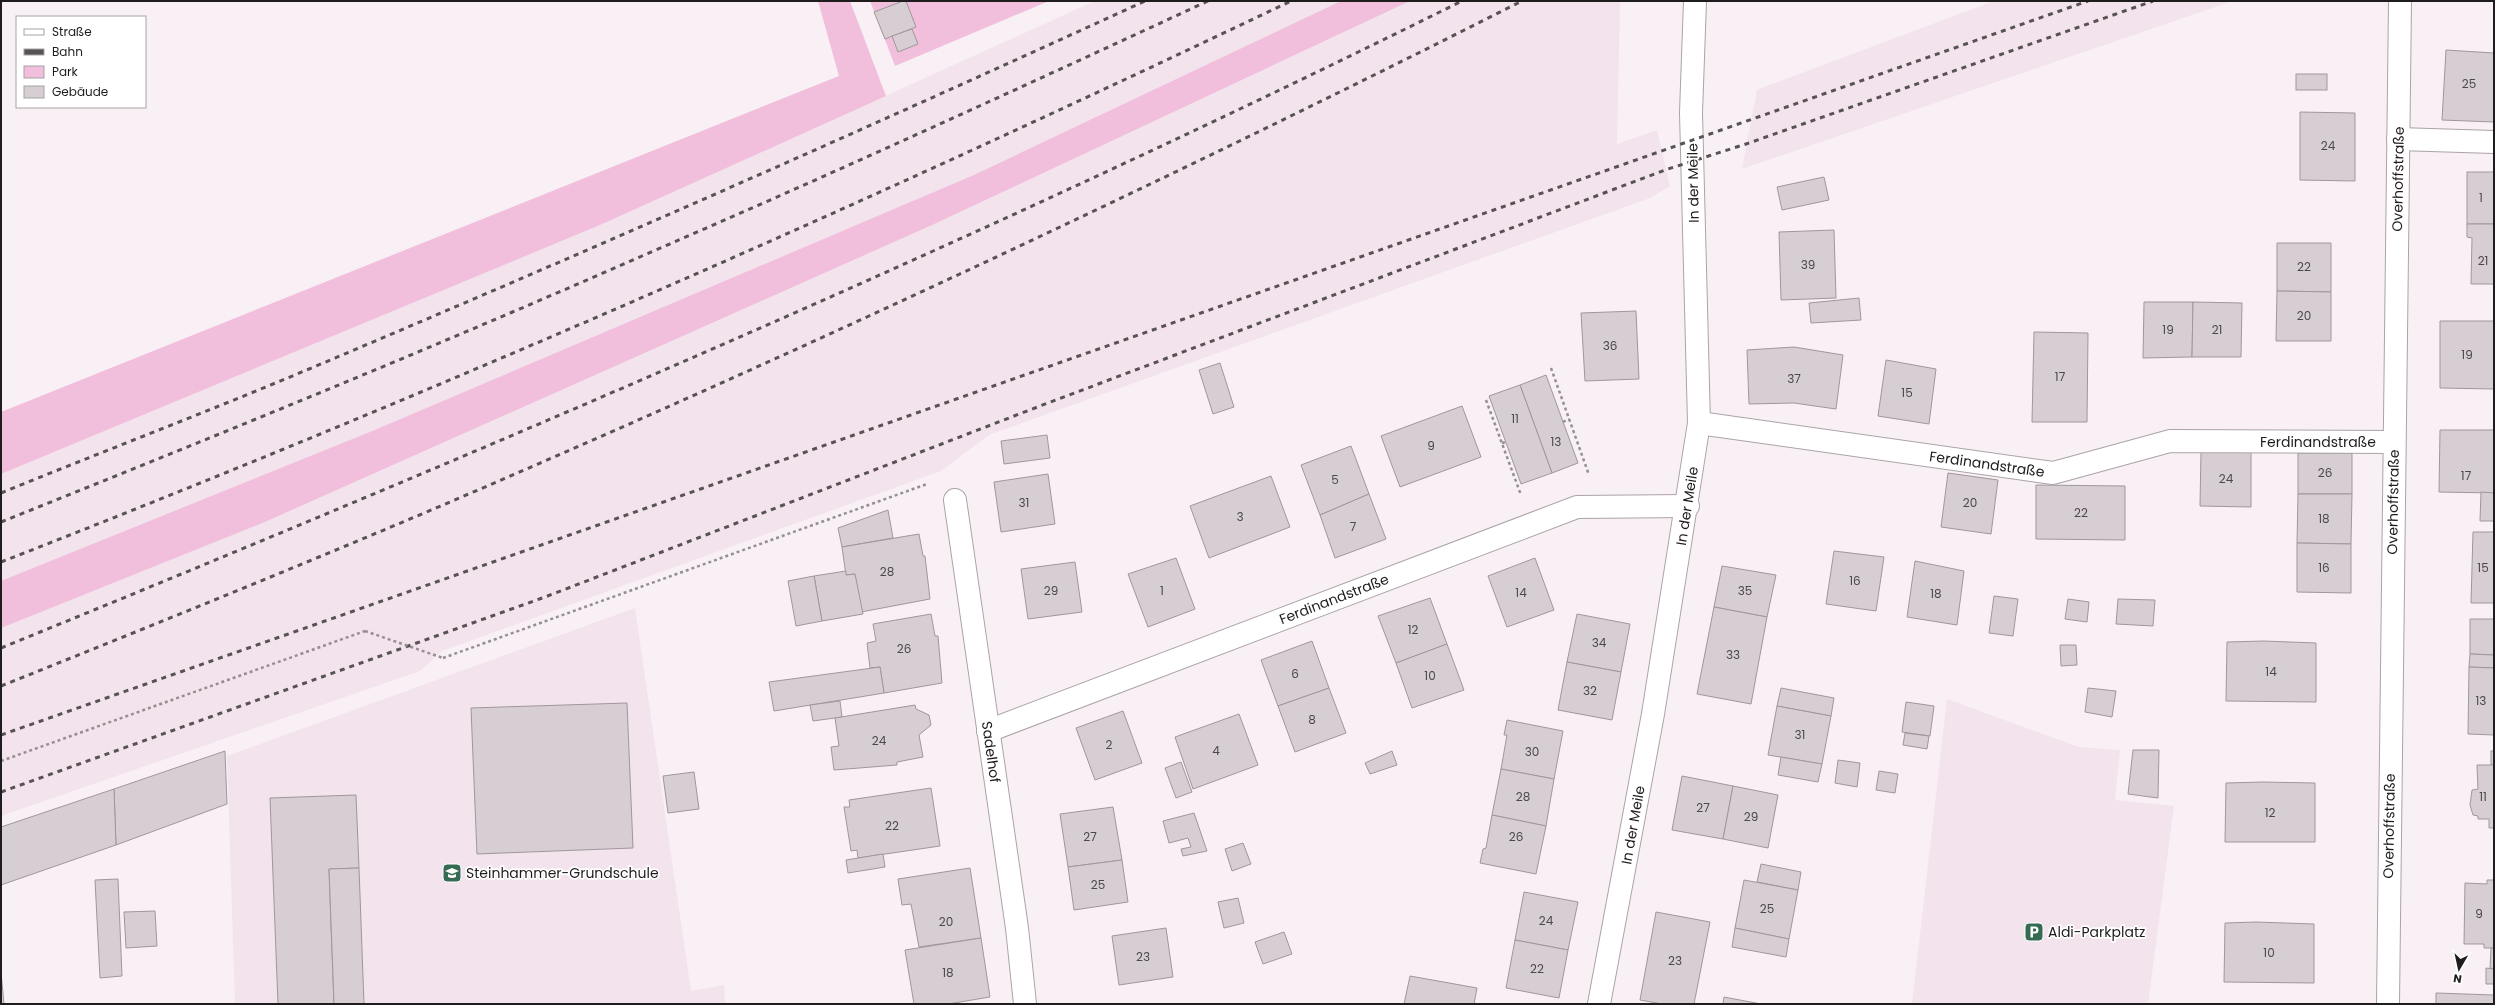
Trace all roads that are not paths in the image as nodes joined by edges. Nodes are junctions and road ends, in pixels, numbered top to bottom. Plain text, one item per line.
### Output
1 (1696, 1) edge
2 (2400, 1) edge
3 (2398, 139) junction
4 (2494, 142) edge
5 (1700, 423) junction
6 (2393, 442) junction
7 (955, 500) dead end
8 (1688, 506) junction
9 (988, 731) junction
10 (1025, 1004) edge
11 (1599, 1004) edge
12 (2388, 1004) edge

1 - 5 street, In der Meile
2 - 3 street, Overhoffstraße
3 - 4 street
3 - 6 street, Overhoffstraße
5 - 6 street, Ferdinandstraße
5 - 8 street, In der Meile
6 - 12 street, Overhoffstraße
7 - 9 street, Sadelhof
8 - 9 street, Ferdinandstraße
8 - 11 street, In der Meile
9 - 10 street, Sadelhof

